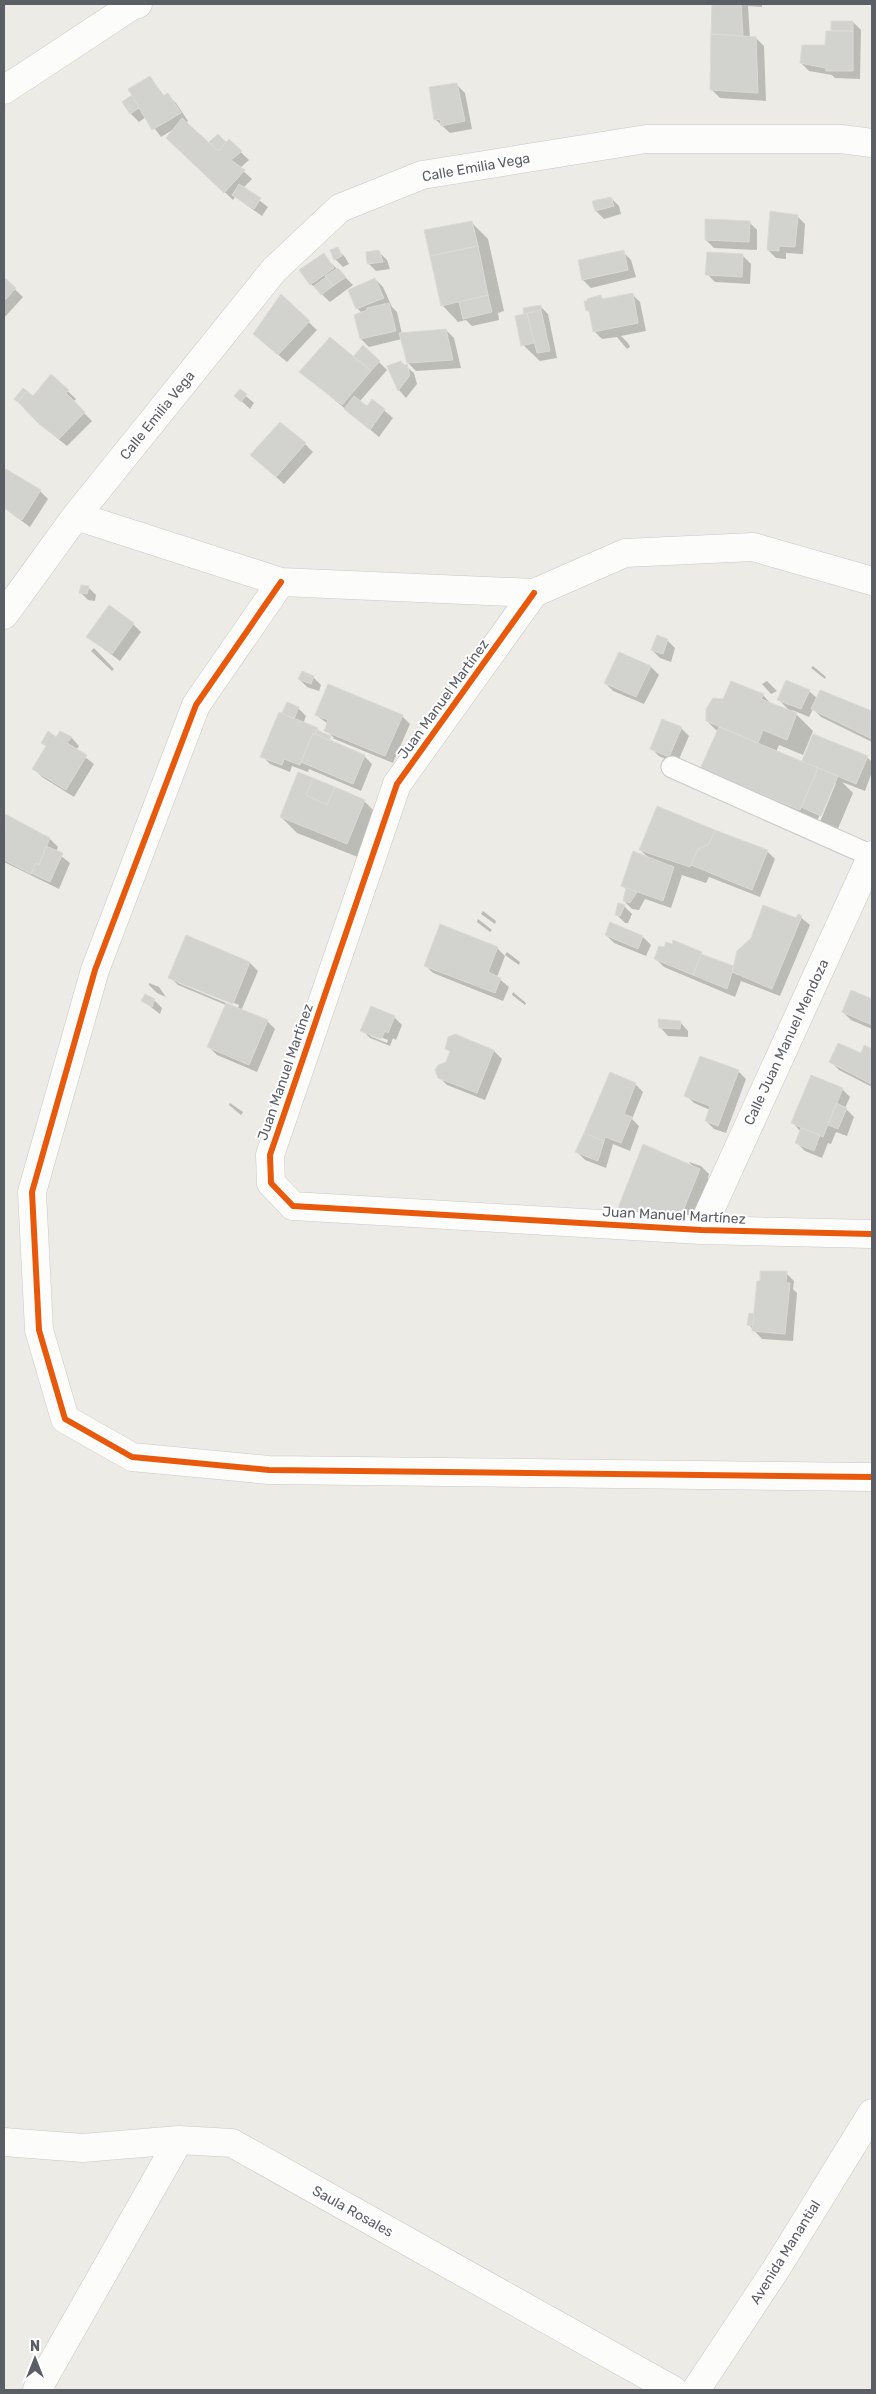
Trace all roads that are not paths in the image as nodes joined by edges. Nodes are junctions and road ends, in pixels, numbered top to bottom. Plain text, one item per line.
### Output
1 (138, 4) edge
2 (4, 90) edge
3 (872, 143) edge
4 (76, 516) junction
5 (872, 581) edge
6 (281, 582) junction
7 (534, 593) junction
8 (4, 615) edge
9 (672, 767) dead end
10 (872, 855) edge
11 (701, 1230) junction
12 (872, 1234) edge
13 (872, 1477) edge
14 (872, 2113) edge
15 (179, 2140) junction
16 (4, 2142) edge
17 (37, 2390) edge
18 (673, 2390) edge
19 (696, 2390) edge

1 - 2 street
3 - 4 street, Calle Emilia Vega
4 - 6 street
4 - 8 street, Calle Emilia Vega
5 - 7 street
6 - 7 street
6 - 13 street
7 - 11 street, Juan Manuel Martínez
9 - 10 lane
10 - 11 street, Calle Juan Manuel Mendoza
11 - 12 street, Juan Manuel Martínez
14 - 19 street, Avenida Manantial
15 - 16 street, Saula Rosales
15 - 17 street
15 - 18 street, Saula Rosales

